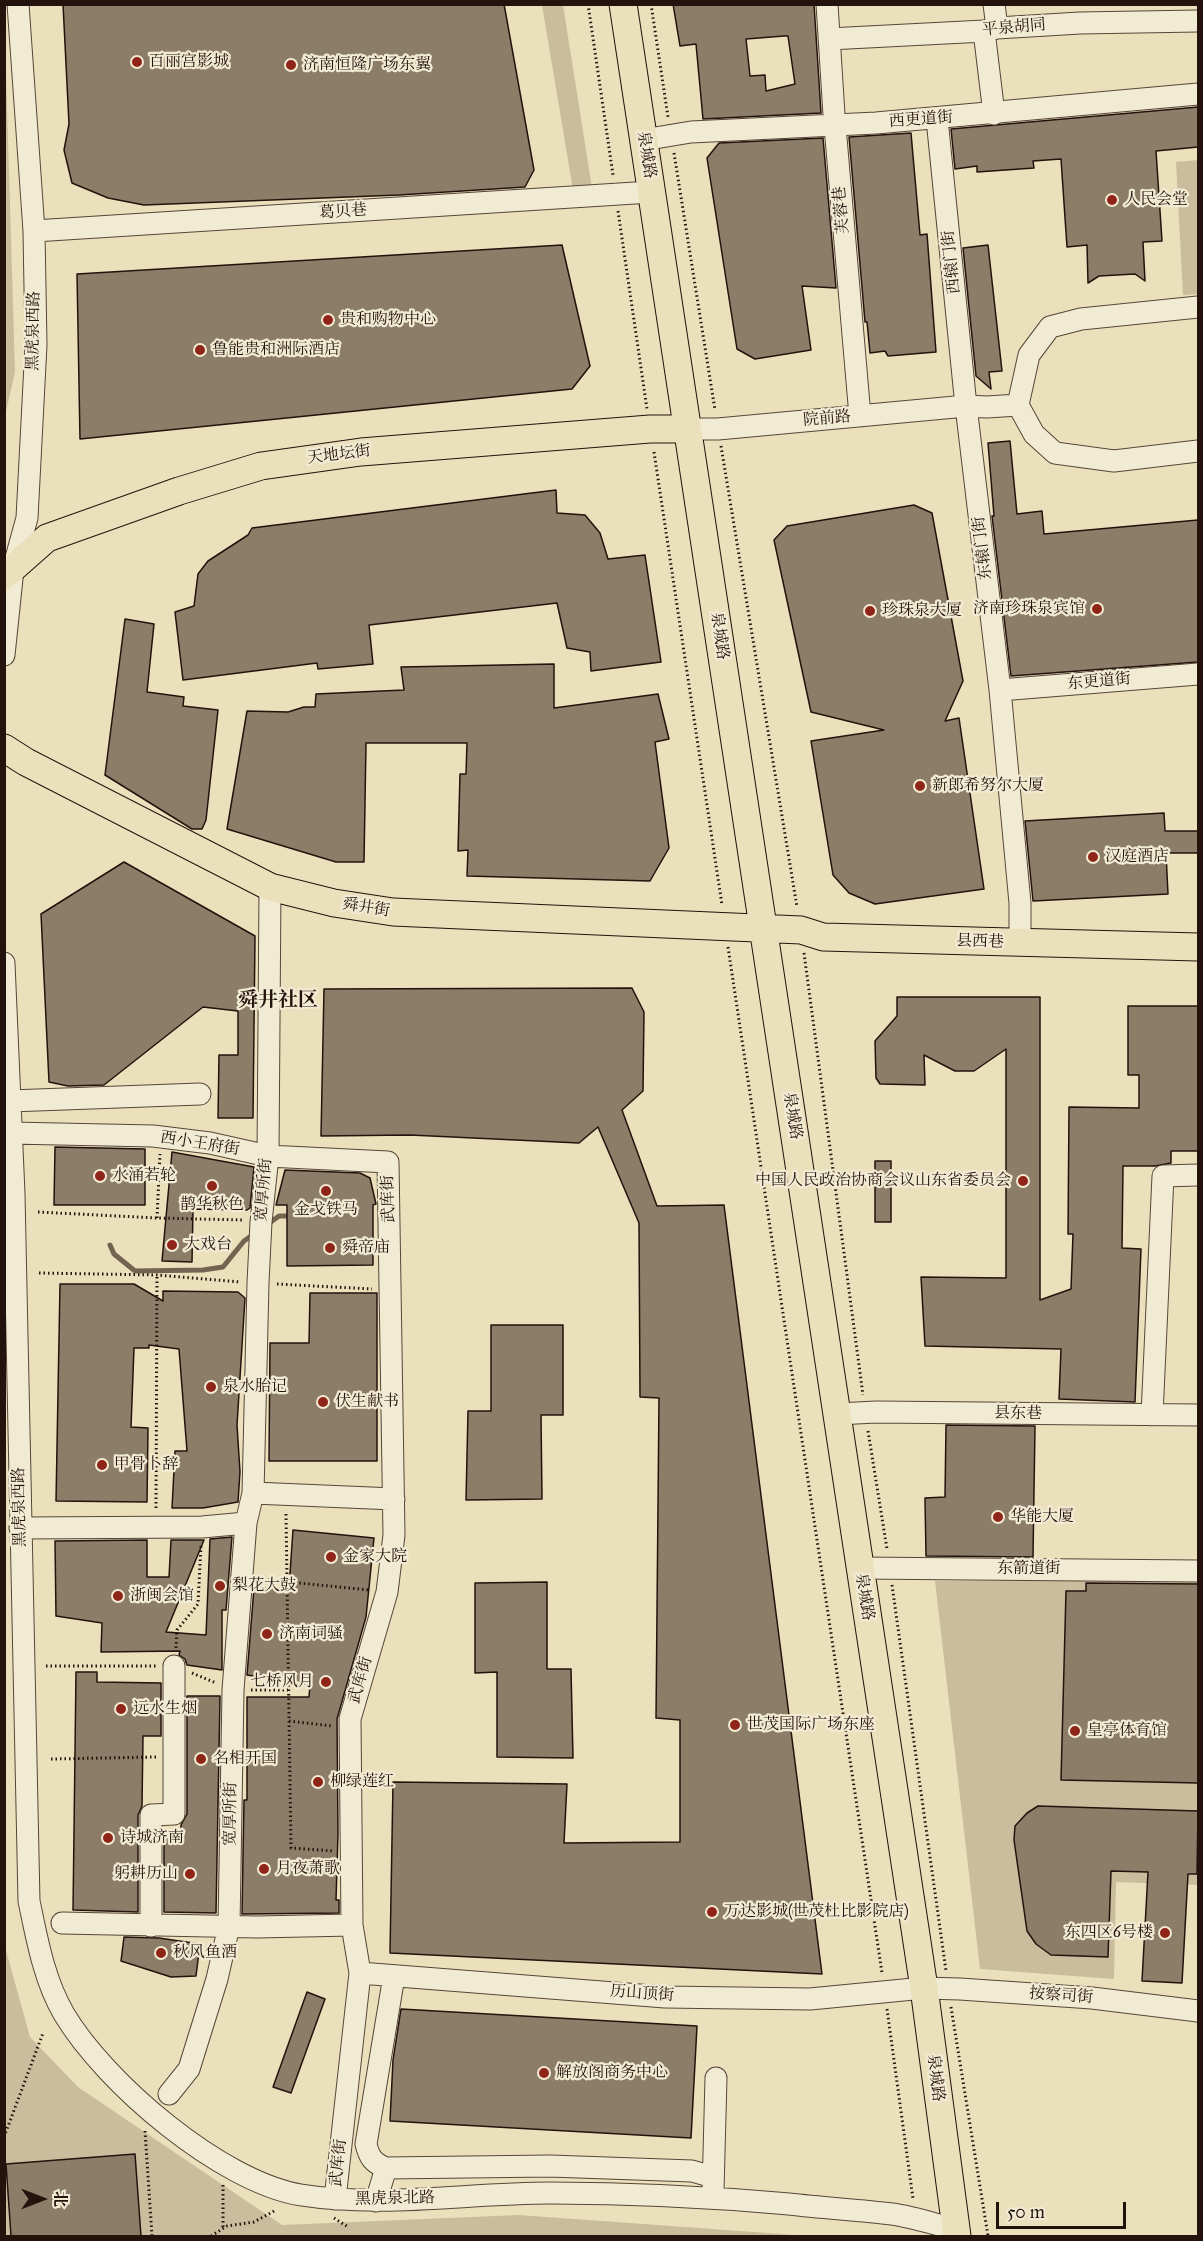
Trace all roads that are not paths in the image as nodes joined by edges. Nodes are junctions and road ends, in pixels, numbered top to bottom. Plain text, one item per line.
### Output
1 (18, 4) edge
2 (623, 4) edge
3 (827, 4) edge
4 (994, 4) edge
5 (1079, 14) edge
6 (1198, 21) edge
7 (990, 30) junction
8 (829, 39) junction
9 (1198, 94) edge
10 (994, 114) junction
11 (937, 119) junction
12 (835, 124) junction
13 (643, 140) junction
14 (651, 192) junction
15 (34, 231) junction
16 (1198, 307) edge
17 (1018, 405) junction
18 (966, 406) junction
19 (860, 416) junction
20 (687, 429) junction
21 (1198, 451) edge
22 (9, 572) edge
23 (4, 655) edge
24 (1198, 674) edge
25 (1000, 690) junction
26 (4, 747) edge
27 (270, 887) junction
28 (763, 930) junction
29 (1020, 943) junction
30 (1198, 947) edge
31 (4, 963) edge
32 (201, 1094) dead end
33 (10, 1101) junction
34 (11, 1133) junction
35 (268, 1156) junction
36 (388, 1162) joint
37 (1198, 1175) edge
38 (837, 1414) junction
39 (1152, 1415) junction
40 (1198, 1415) edge
41 (253, 1493) junction
42 (394, 1499) junction
43 (246, 1523) junction
44 (20, 1528) junction
45 (860, 1568) junction
46 (1198, 1571) edge
47 (174, 1665) road end
48 (27, 1835) joint
49 (62, 1923) dead end
50 (352, 1925) junction
51 (151, 1926) junction
52 (229, 1926) junction
53 (360, 1974) junction
54 (394, 1976) junction
55 (936, 1988) junction
56 (1198, 2011) edge
57 (716, 2078) dead end
58 (169, 2094) dead end
59 (550, 2166) junction
60 (386, 2168) junction
61 (713, 2187) junction
62 (549, 2193) junction
63 (335, 2199) junction
64 (376, 2201) junction
65 (960, 2235) edge

1 - 15 street, 黑虎泉西路
2 - 13 main road, 泉城路
3 - 8 street, 芙蓉巷
4 - 7 street
5 - 6 street, 平泉胡同
5 - 7 street, 平泉胡同
7 - 8 street, 平泉胡同
7 - 10 street
8 - 12 street, 芙蓉巷
9 - 10 street, 西更道街
10 - 11 street, 西更道街
11 - 12 street, 西更道街
11 - 18 street, 西辕门街
12 - 13 street, 西更道街
12 - 19 street, 芙蓉巷
13 - 14 main road, 泉城路
14 - 15 street, 葛贝巷
14 - 20 main road, 泉城路
15 - 22 street, 黑虎泉西路
16 - 17 street
17 - 18 street, 院前路
17 - 21 street
18 - 19 street, 院前路
18 - 25 street, 东辕门街
19 - 20 street, 院前路
20 - 22 main road, 天地坛街
20 - 28 main road, 泉城路
22 - 23 street, 黑虎泉西路
24 - 25 street, 东更道街
25 - 29 street, 东辕门街
26 - 27 main road, 舜井街
27 - 28 main road, 舜井街
27 - 35 street, 宽厚所街
28 - 29 main road, 县西巷
28 - 38 main road, 泉城路
29 - 30 main road, 县西巷
31 - 33 street, 黑虎泉西路
32 - 33 street
33 - 34 street, 黑虎泉西路
34 - 35 street, 西小王府街
34 - 44 street, 黑虎泉西路
35 - 36 street, 西小王府街
35 - 41 street, 宽厚所街
36 - 42 street, 武库街
37 - 39 street
38 - 39 street, 县东巷
38 - 45 main road, 泉城路
39 - 40 street, 县东巷
41 - 42 street
41 - 43 street, 宽厚所街
42 - 50 street, 武库街
43 - 44 street
43 - 52 street, 宽厚所街
44 - 48 street, 黑虎泉西路
45 - 46 street, 东箭道街
45 - 55 main road, 泉城路
47 - 51 street
48 - 63 street, 黑虎泉北路
49 - 51 street
50 - 52 street
50 - 53 street, 武库街
51 - 52 street
52 - 58 street, 宽厚所街
53 - 54 street, 历山顶街
53 - 63 street, 武库街
54 - 55 street, 历山顶街
54 - 60 street
55 - 56 street, 按察司街
55 - 65 main road, 泉城路
57 - 61 street
59 - 60 street
59 - 61 street
59 - 62 street
60 - 64 street
61 - 62 street, 黑虎泉北路
61 - 65 street, 黑虎泉北路
62 - 64 street, 黑虎泉北路
63 - 64 street, 黑虎泉北路

